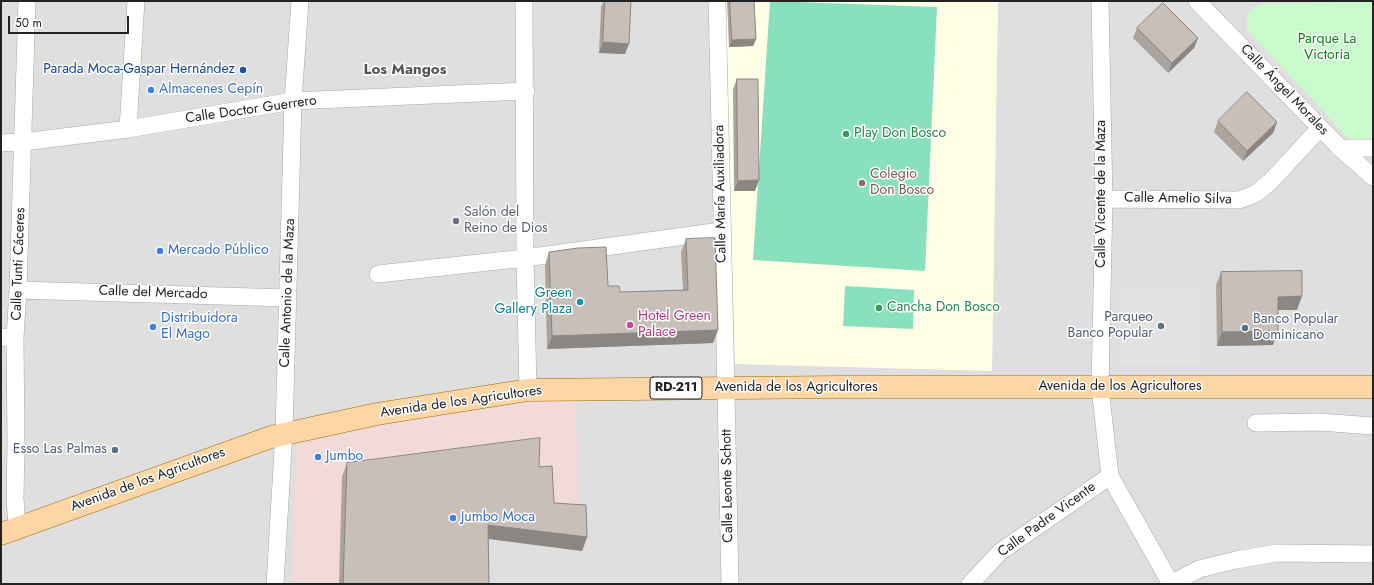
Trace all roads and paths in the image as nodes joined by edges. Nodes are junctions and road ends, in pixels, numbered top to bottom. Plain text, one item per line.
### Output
1 (27, 1) edge
2 (136, 1) edge
3 (300, 1) edge
4 (524, 1) edge
5 (717, 1) edge
6 (1100, 1) edge
7 (1197, 1) edge
8 (526, 90) junction
9 (293, 101) junction
10 (1320, 128) junction
11 (128, 129) junction
12 (23, 142) junction
13 (1, 143) edge
14 (1340, 148) junction
15 (1373, 148) edge
16 (1373, 176) edge
17 (1104, 199) junction
18 (721, 232) junction
19 (526, 258) junction
20 (378, 274) dead end
21 (18, 290) junction
22 (288, 298) junction
23 (8, 338) edge
24 (1373, 387) edge
25 (726, 388) junction
26 (1100, 388) junction
27 (528, 390) junction
28 (1256, 423) dead end
29 (1373, 426) edge
30 (284, 434) junction
31 (1110, 476) junction
32 (8, 498) edge
33 (9, 531) edge
34 (1373, 554) edge
35 (275, 584) edge
36 (730, 584) edge
37 (970, 584) edge
38 (1171, 584) edge

1 - 12 street, Calle Tunti Cáceres
2 - 11 street
3 - 9 street, Calle Antonio de la Maza
4 - 8 street
5 - 18 street, Calle María Auxiliadora
6 - 17 street, Calle Vicente de la Maza
7 - 10 street, Calle Ángel Morales
8 - 9 street, Calle Doctor Guerrero
8 - 19 street
9 - 11 street, Calle Doctor Guerrero
9 - 22 street, Calle Antonio de la Maza
10 - 14 street, Calle Ángel Morales
10 - 17 street, Calle Amelio Silva
11 - 12 street, Calle Doctor Guerrero
12 - 13 street, Calle Doctor Guerrero
12 - 21 street, Calle Tunti Cáceres
14 - 15 street
14 - 16 street, Calle Ángel Morales
17 - 26 street, Calle Vicente de la Maza
18 - 19 street
18 - 25 street, Calle María Auxiliadora
19 - 20 street
19 - 27 street
21 - 22 street, Calle del Mercado
21 - 23 street, Calle Tunti Cáceres
22 - 30 street, Calle Antonio de la Maza
23 - 32 street, Calle Tunti Cáceres
24 - 26 main road, Avenida de los Agricultores / RD-211
25 - 26 main road, Avenida de los Agricultores / RD-211
25 - 27 main road, Avenida de los Agricultores / RD-211
25 - 36 street, Calle Leonte Schott
26 - 31 street, Calle Vicente de la Maza
27 - 30 main road, Avenida de los Agricultores / RD-211
28 - 29 street
30 - 33 main road, Avenida de los Agricultores / RD-211
30 - 35 street, Calle Antonio de la Maza
31 - 37 street, Calle Padre Vicente
31 - 38 street
32 - 33 street, Calle Tunti Cáceres
34 - 38 street

